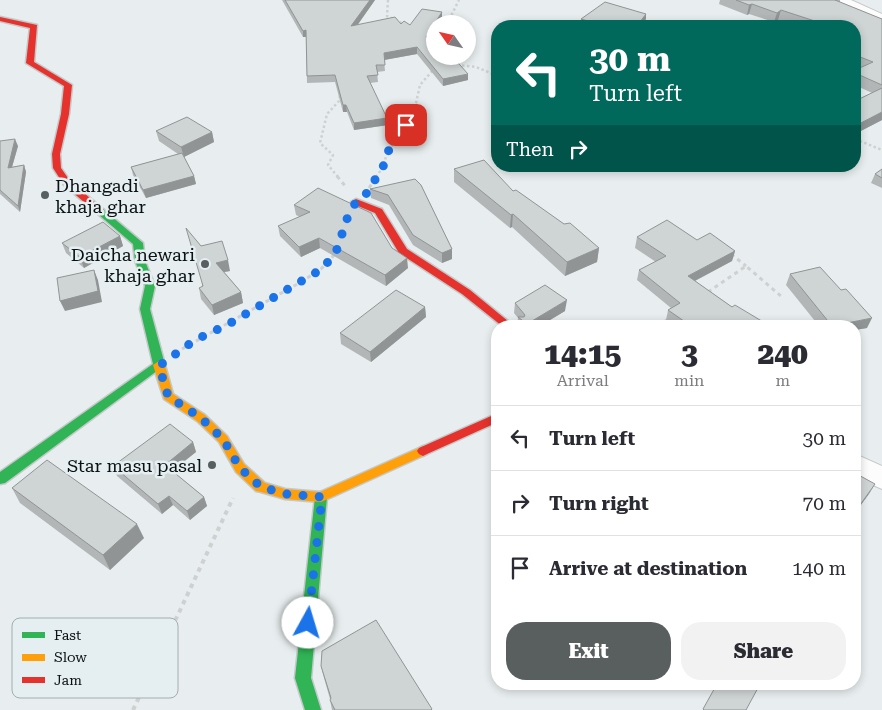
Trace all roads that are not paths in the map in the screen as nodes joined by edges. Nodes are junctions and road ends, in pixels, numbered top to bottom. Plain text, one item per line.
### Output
1 (839, 0) edge
2 (0, 19) edge
3 (882, 20) edge
4 (356, 202) road end
5 (501, 320) edge
6 (159, 366) junction
7 (491, 419) edge
8 (861, 468) edge
9 (882, 478) edge
10 (0, 479) edge
11 (322, 497) junction
12 (313, 710) edge

1 - 3 street
2 - 6 street
4 - 5 street
6 - 10 street
6 - 11 street
7 - 11 street
8 - 9 street
11 - 12 street

